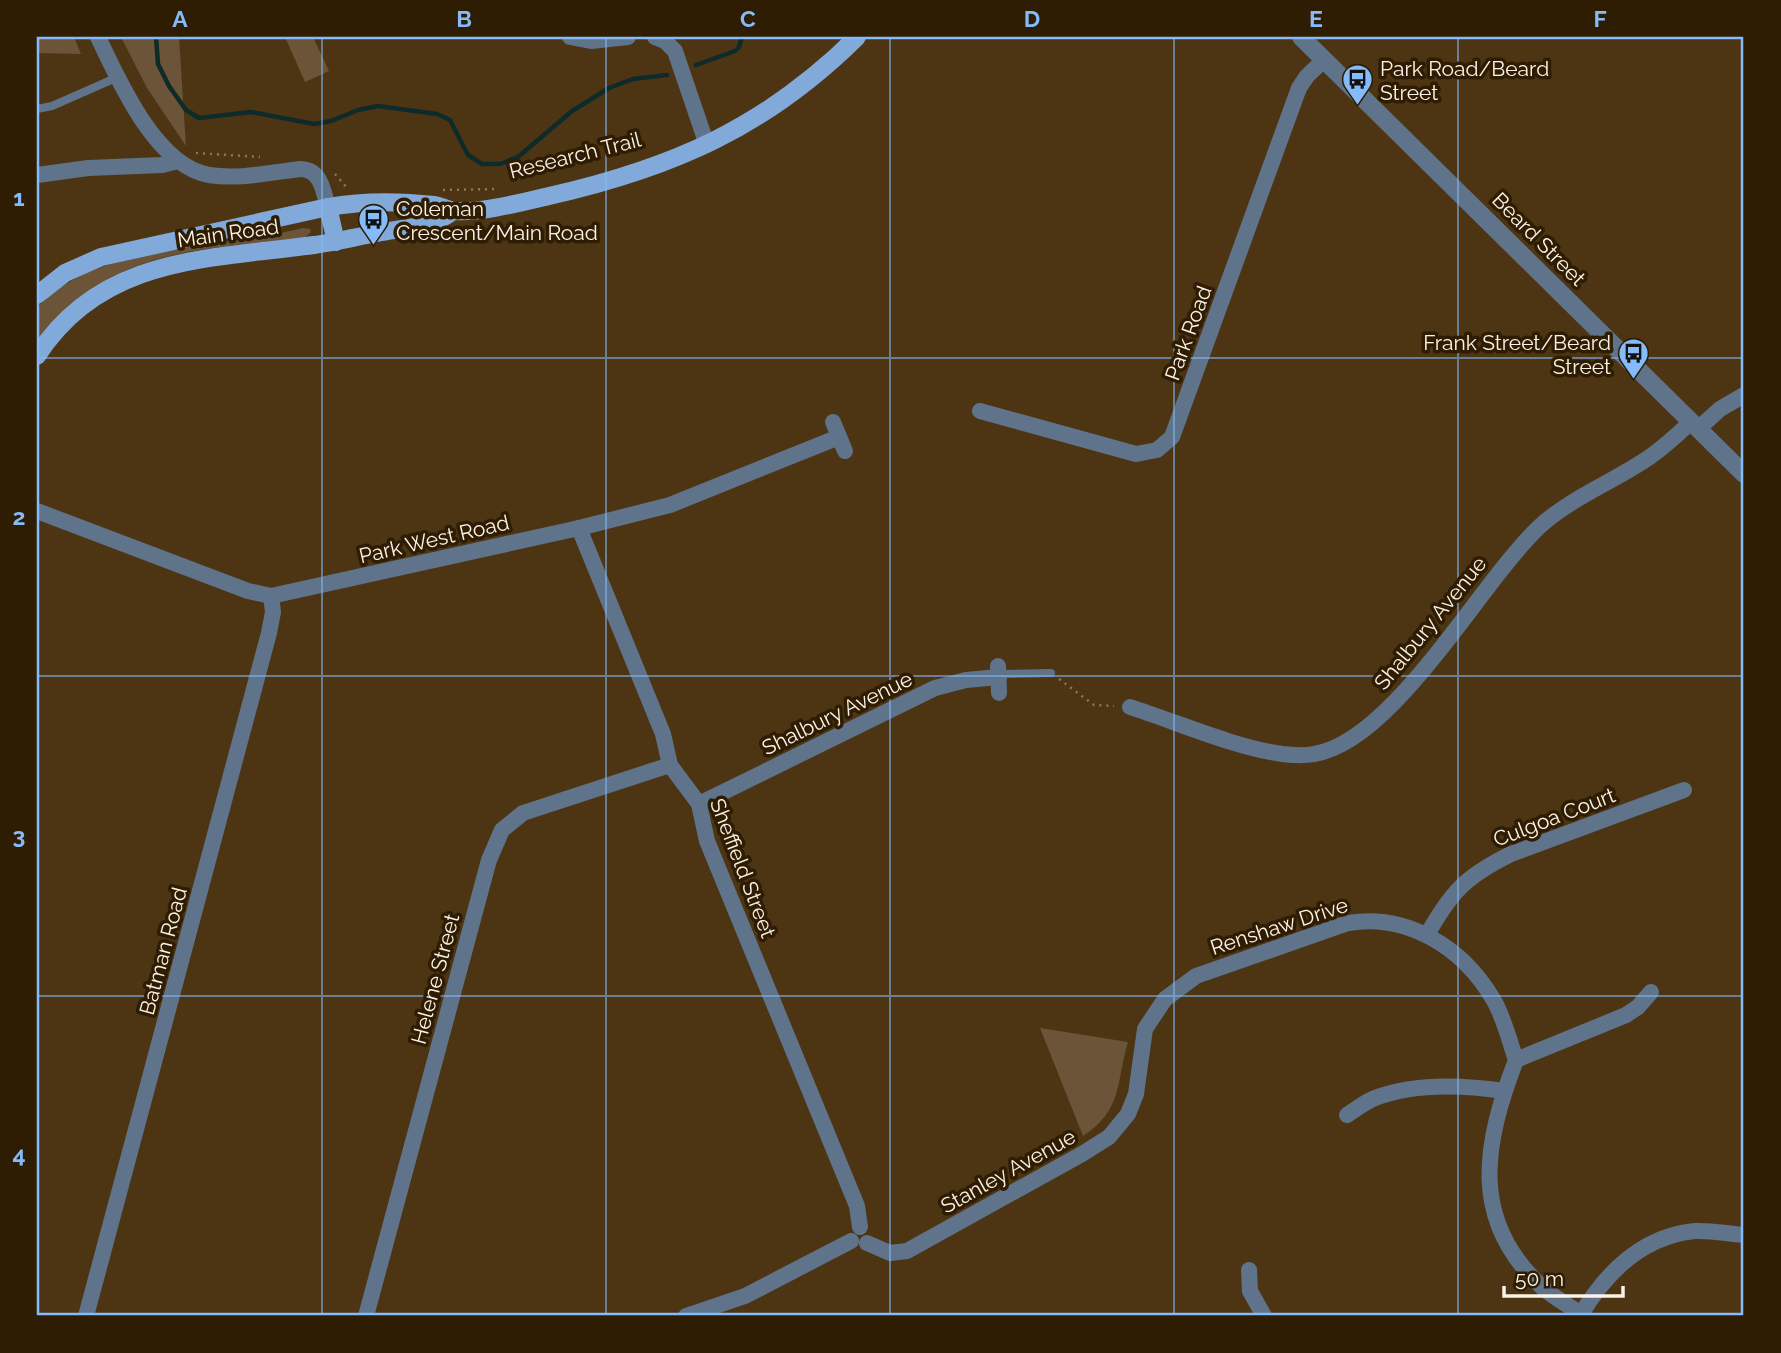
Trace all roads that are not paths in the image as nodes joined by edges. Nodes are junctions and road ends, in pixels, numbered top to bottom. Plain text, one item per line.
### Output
1 (98, 37) edge
2 (570, 37) edge
3 (628, 37) edge
4 (654, 37) edge
5 (857, 37) edge
6 (1305, 38) edge
7 (1324, 60) junction
8 (118, 76) junction
9 (37, 110) edge
10 (707, 145) junction
11 (178, 161) junction
12 (37, 176) edge
13 (328, 207) junction
14 (453, 211) junction
15 (336, 242) junction
16 (37, 295) edge
17 (37, 356) edge
18 (1744, 395) edge
19 (980, 411) dead end
20 (1695, 425) junction
21 (839, 436) dead end
22 (1744, 474) edge
23 (37, 511) edge
24 (579, 528) junction
25 (271, 596) junction
26 (1051, 673) road end
27 (999, 677) joint
28 (1130, 707) road end
29 (670, 765) junction
30 (1685, 790) dead end
31 (699, 804) junction
32 (1427, 935) junction
33 (1651, 992) dead end
34 (1516, 1060) junction
35 (1138, 1081) joint
36 (1504, 1091) junction
37 (1347, 1115) dead end
38 (1744, 1235) edge
39 (860, 1237) junction
40 (1249, 1270) dead end
41 (1581, 1315) edge
42 (86, 1316) edge
43 (366, 1316) edge
44 (686, 1316) edge
45 (1264, 1316) edge

1 - 8 street
2 - 3 street
4 - 10 street
5 - 10 main road, Main Road
6 - 7 street, Beard Street
7 - 19 street, Park Road
7 - 20 street, Beard Street
8 - 9 lane
8 - 11 street
10 - 14 main road, Main Road
11 - 12 street
11 - 13 street
13 - 14 main road, Main Road
13 - 15 main road
13 - 16 main road, Main Road
14 - 15 main road, Main Road
15 - 17 main road, Main Road
18 - 20 street, Shalbury Avenue
20 - 22 street, Beard Street
20 - 28 street, Shalbury Avenue
21 - 24 street, Park West Road
23 - 25 street, Park West Road
24 - 25 street, Park West Road
24 - 29 street, Sheffield Street
25 - 42 street, Batman Road
26 - 27 lane, Shalbury Avenue
27 - 31 street, Shalbury Avenue
29 - 31 street, Sheffield Street
29 - 43 street, Helene Street
30 - 32 street, Culgoa Court
31 - 39 street, Sheffield Street
32 - 34 street, Renshaw Drive
32 - 35 street, Renshaw Drive
33 - 34 street
34 - 36 street
35 - 39 street, Stanley Avenue
36 - 37 street
36 - 41 street
38 - 41 street
39 - 44 street
40 - 45 street

